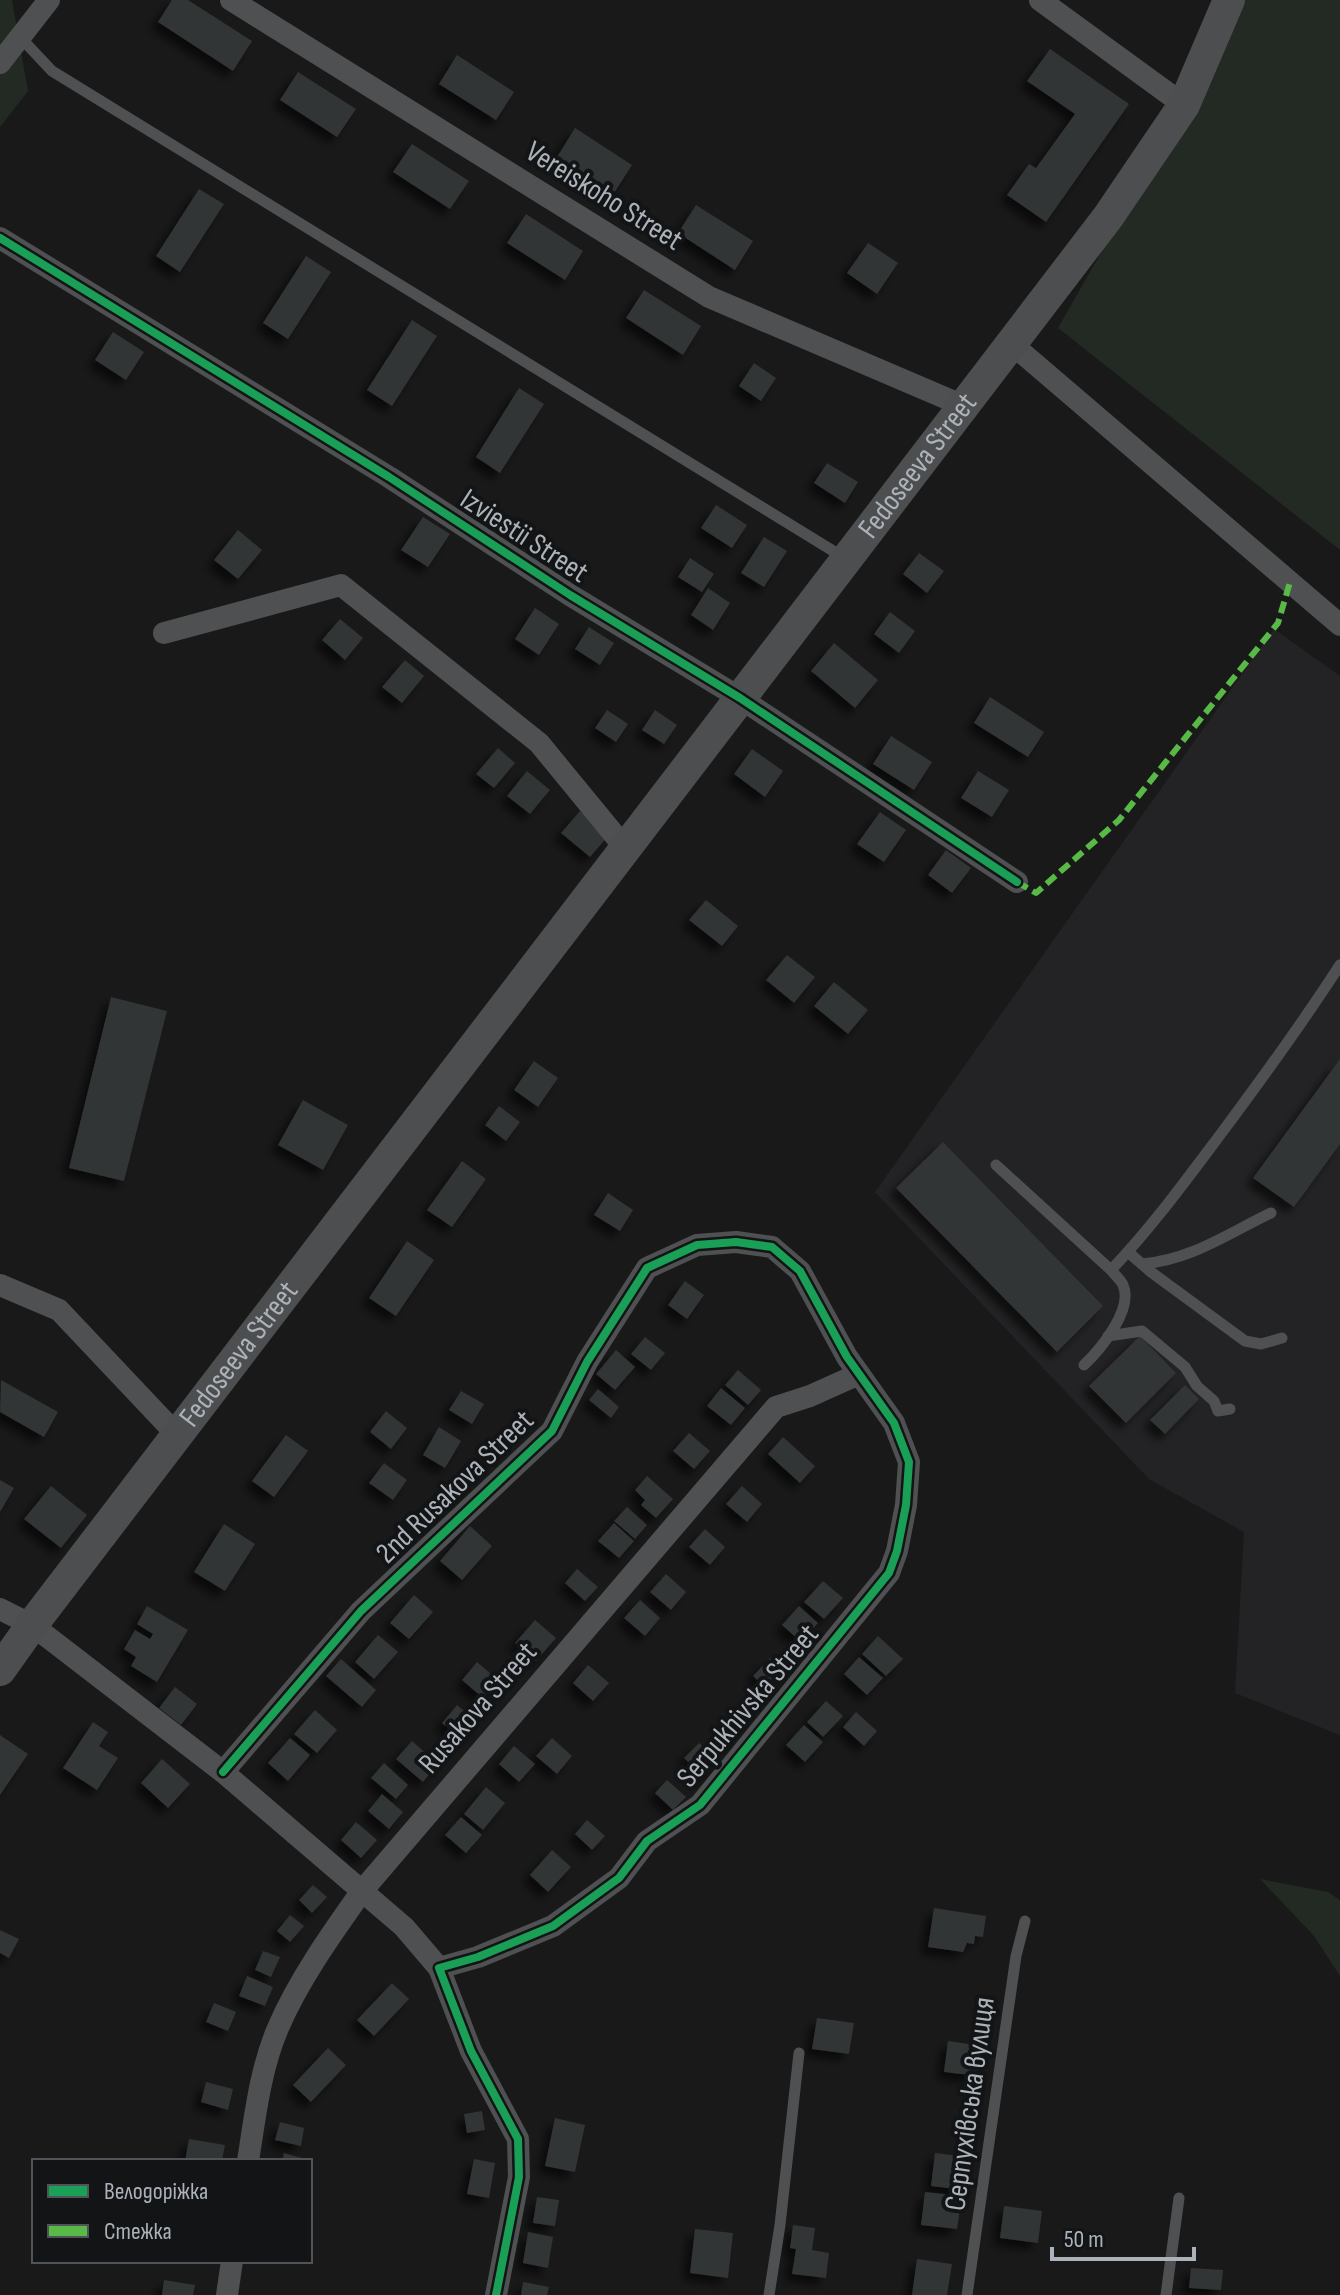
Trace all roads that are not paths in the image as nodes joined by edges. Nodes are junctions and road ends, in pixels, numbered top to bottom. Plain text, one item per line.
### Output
1 (49, 0) edge
2 (231, 0) edge
3 (1040, 0) edge
4 (1229, 0) edge
5 (20, 37) junction
6 (0, 63) edge
7 (1184, 105) junction
8 (0, 238) edge
9 (1013, 345) junction
10 (964, 406) junction
11 (846, 559) junction
12 (1340, 625) edge
13 (164, 633) dead end
14 (740, 698) junction
15 (626, 849) junction
16 (1017, 882) dead end
17 (1340, 965) edge
18 (996, 1165) dead end
19 (1271, 1213) dead end
20 (1128, 1252) junction
21 (1142, 1264) junction
22 (1111, 1270) junction
23 (0, 1285) edge
24 (1108, 1336) junction
25 (1282, 1338) dead end
26 (1084, 1365) dead end
27 (859, 1374) junction
28 (1230, 1409) dead end
29 (178, 1436) junction
30 (889, 1573) joint
31 (0, 1609) edge
32 (32, 1625) junction
33 (0, 1670) edge
34 (223, 1772) junction
35 (362, 1891) junction
36 (1025, 1921) dead end
37 (439, 1968) junction
38 (799, 2053) dead end
39 (248, 2159) edge
40 (1179, 2198) dead end
41 (232, 2263) edge
42 (227, 2295) edge
43 (496, 2295) edge
44 (769, 2295) edge
45 (967, 2295) edge
46 (1166, 2295) edge

1 - 5 street
2 - 10 street, Vereiskoho Street
3 - 7 street
4 - 7 main road, Fedoseeva Street
5 - 6 street
5 - 11 lane
7 - 9 main road, Fedoseeva Street
8 - 14 street, Izviestii Street
9 - 10 main road, Fedoseeva Street
9 - 12 street
10 - 11 main road, Fedoseeva Street
11 - 14 main road, Fedoseeva Street
13 - 15 street
14 - 15 main road, Fedoseeva Street
14 - 16 street, Izviestii Street
15 - 29 main road, Fedoseeva Street
17 - 20 lane
18 - 22 lane
19 - 21 lane
20 - 21 lane
20 - 22 lane
21 - 25 lane
22 - 24 lane
23 - 29 street
24 - 26 lane
24 - 28 lane
27 - 30 street, 2nd Rusakova Street
27 - 34 street, 2nd Rusakova Street
27 - 35 street, Rusakova Street
29 - 32 main road, Fedoseeva Street
30 - 37 street, Serpukhivska Street
31 - 32 street
32 - 33 main road, Fedoseeva Street
32 - 34 street
34 - 35 street
35 - 37 street
35 - 39 street, Rusakova Street
36 - 45 lane, Серпухівська вулиця
37 - 43 street
38 - 44 lane
40 - 46 lane
41 - 42 street

